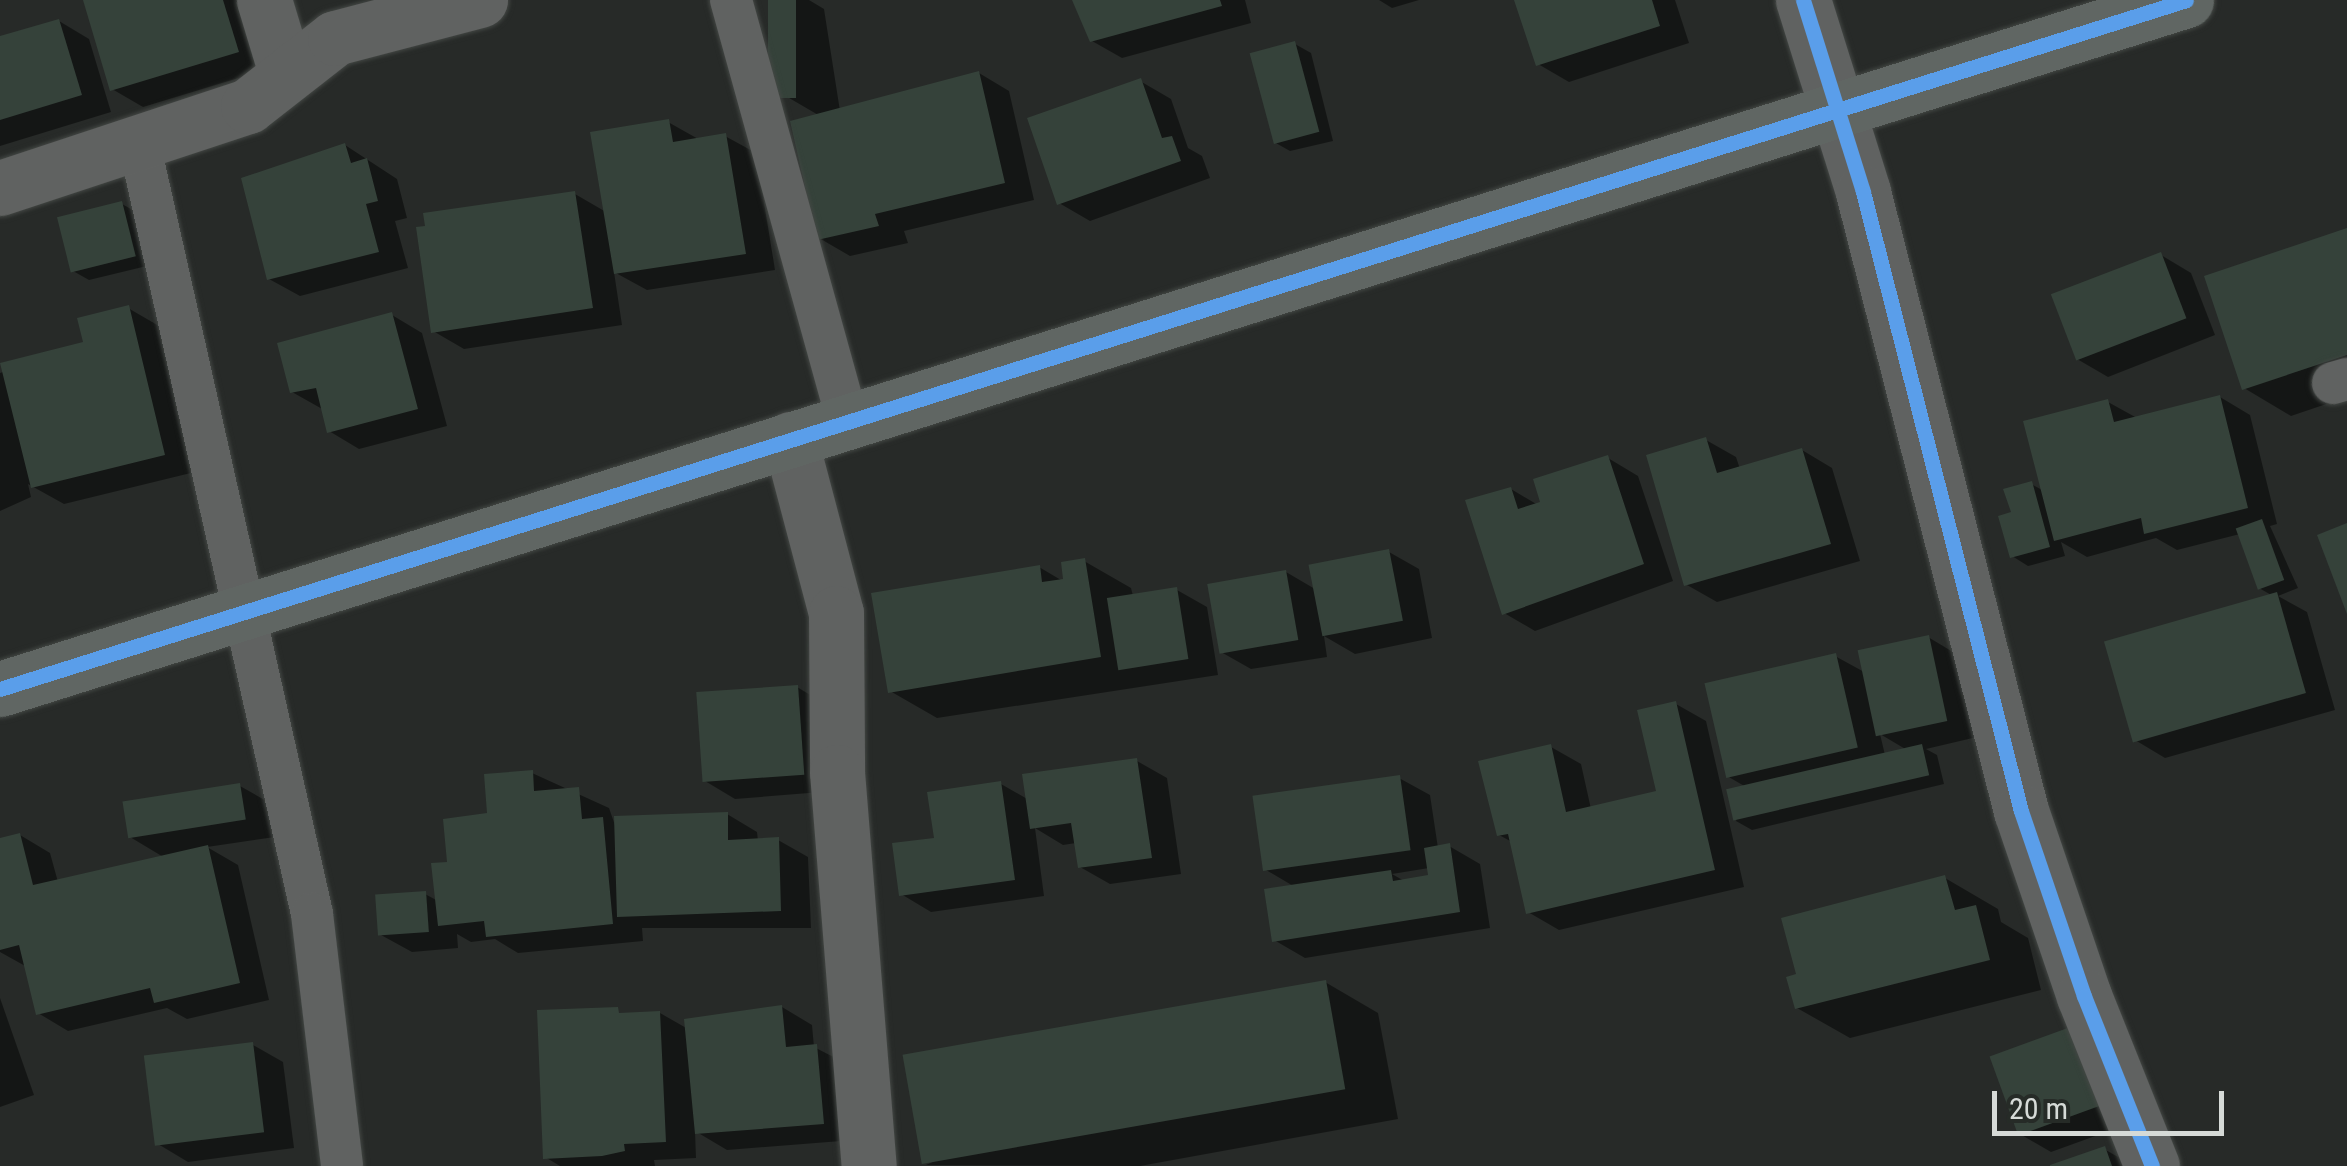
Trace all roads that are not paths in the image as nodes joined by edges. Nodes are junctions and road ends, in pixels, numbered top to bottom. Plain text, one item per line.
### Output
1 (264, 0) edge
2 (480, 0) edge
3 (731, 0) edge
4 (1803, 0) edge
5 (2186, 0) edge
6 (286, 73) junction
7 (1836, 110) junction
8 (140, 143) junction
9 (0, 188) edge
10 (848, 420) junction
11 (790, 439) junction
12 (248, 611) junction
13 (0, 689) edge
14 (342, 1166) edge
15 (868, 1166) edge
16 (2152, 1166) edge

1 - 6 street
2 - 6 street
3 - 10 lane
4 - 7 street
5 - 7 street
6 - 8 street
7 - 10 street
7 - 16 street
8 - 9 street
8 - 12 lane
10 - 11 street
11 - 12 street
11 - 15 street
12 - 13 street
12 - 14 lane

